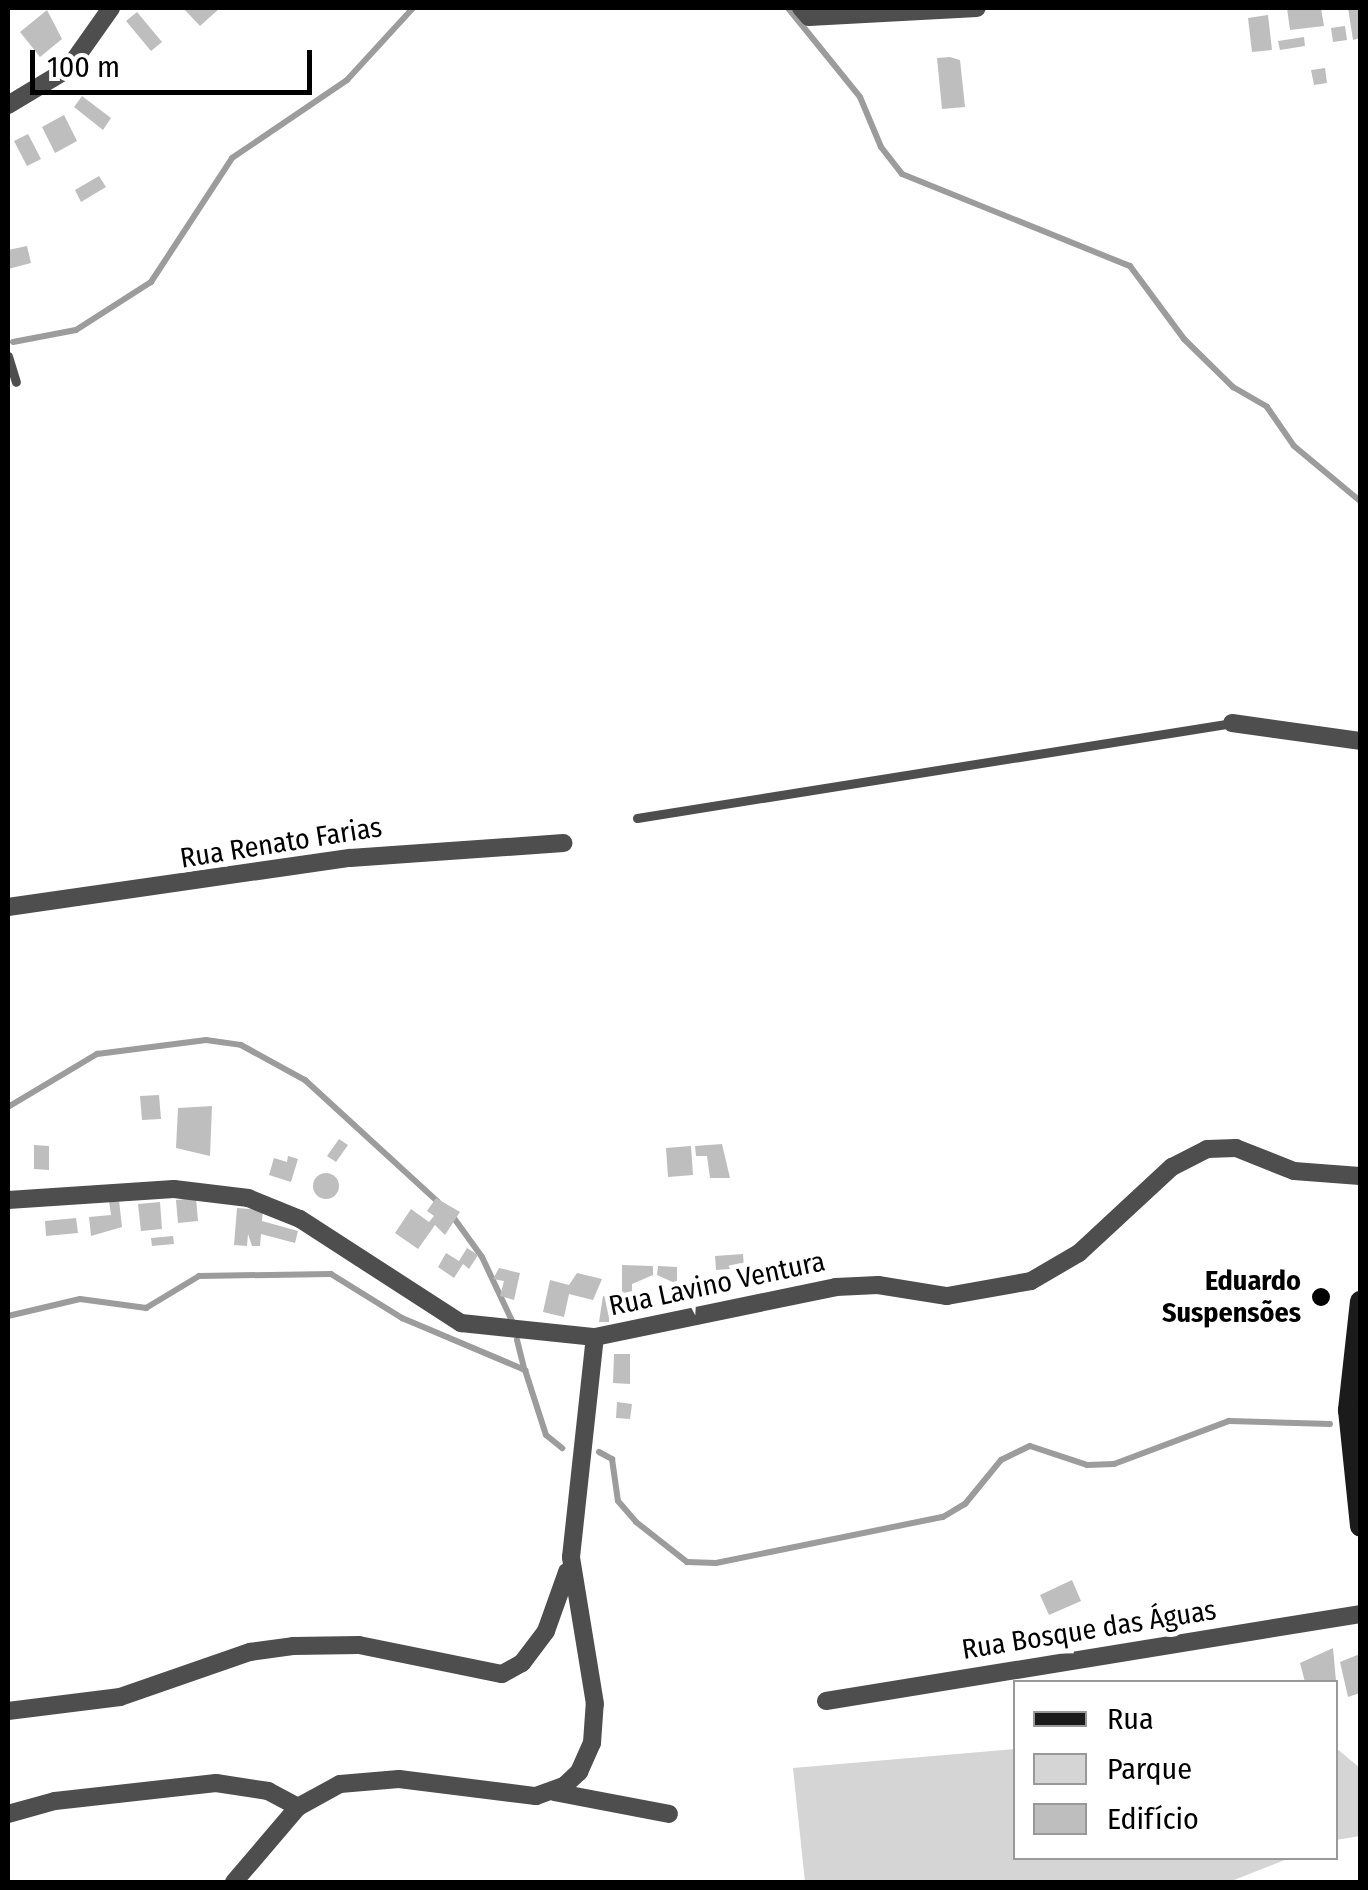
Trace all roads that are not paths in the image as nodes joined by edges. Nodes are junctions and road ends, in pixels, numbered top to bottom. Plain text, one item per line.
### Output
1 (111, 8) edge
2 (801, 8) edge
3 (977, 8) edge
4 (937, 9) edge
5 (8, 105) edge
6 (8, 356) edge
7 (16, 382) dead end
8 (1232, 723) joint
9 (1360, 740) edge
10 (637, 818) dead end
11 (563, 843) dead end
12 (8, 907) edge
13 (1360, 1176) edge
14 (8, 1200) edge
15 (1360, 1302) edge
16 (595, 1337) junction
17 (1360, 1526) edge
18 (571, 1557) junction
19 (1360, 1614) edge
20 (826, 1700) dead end
21 (8, 1711) edge
22 (554, 1792) junction
23 (298, 1808) junction
24 (8, 1814) edge
25 (669, 1814) dead end
26 (234, 1882) edge

1 - 5 street
2 - 4 street
3 - 4 street
6 - 7 lane
8 - 9 street
8 - 10 lane
11 - 12 street, Rua Renato Farias
13 - 16 street, Rua Lavino Ventura
14 - 16 street, Rua Lavino Ventura
15 - 17 main road
16 - 18 street
18 - 21 street
18 - 22 street
19 - 20 street, Rua Bosque das Águas
22 - 23 street
22 - 25 street
23 - 24 street
23 - 26 street

